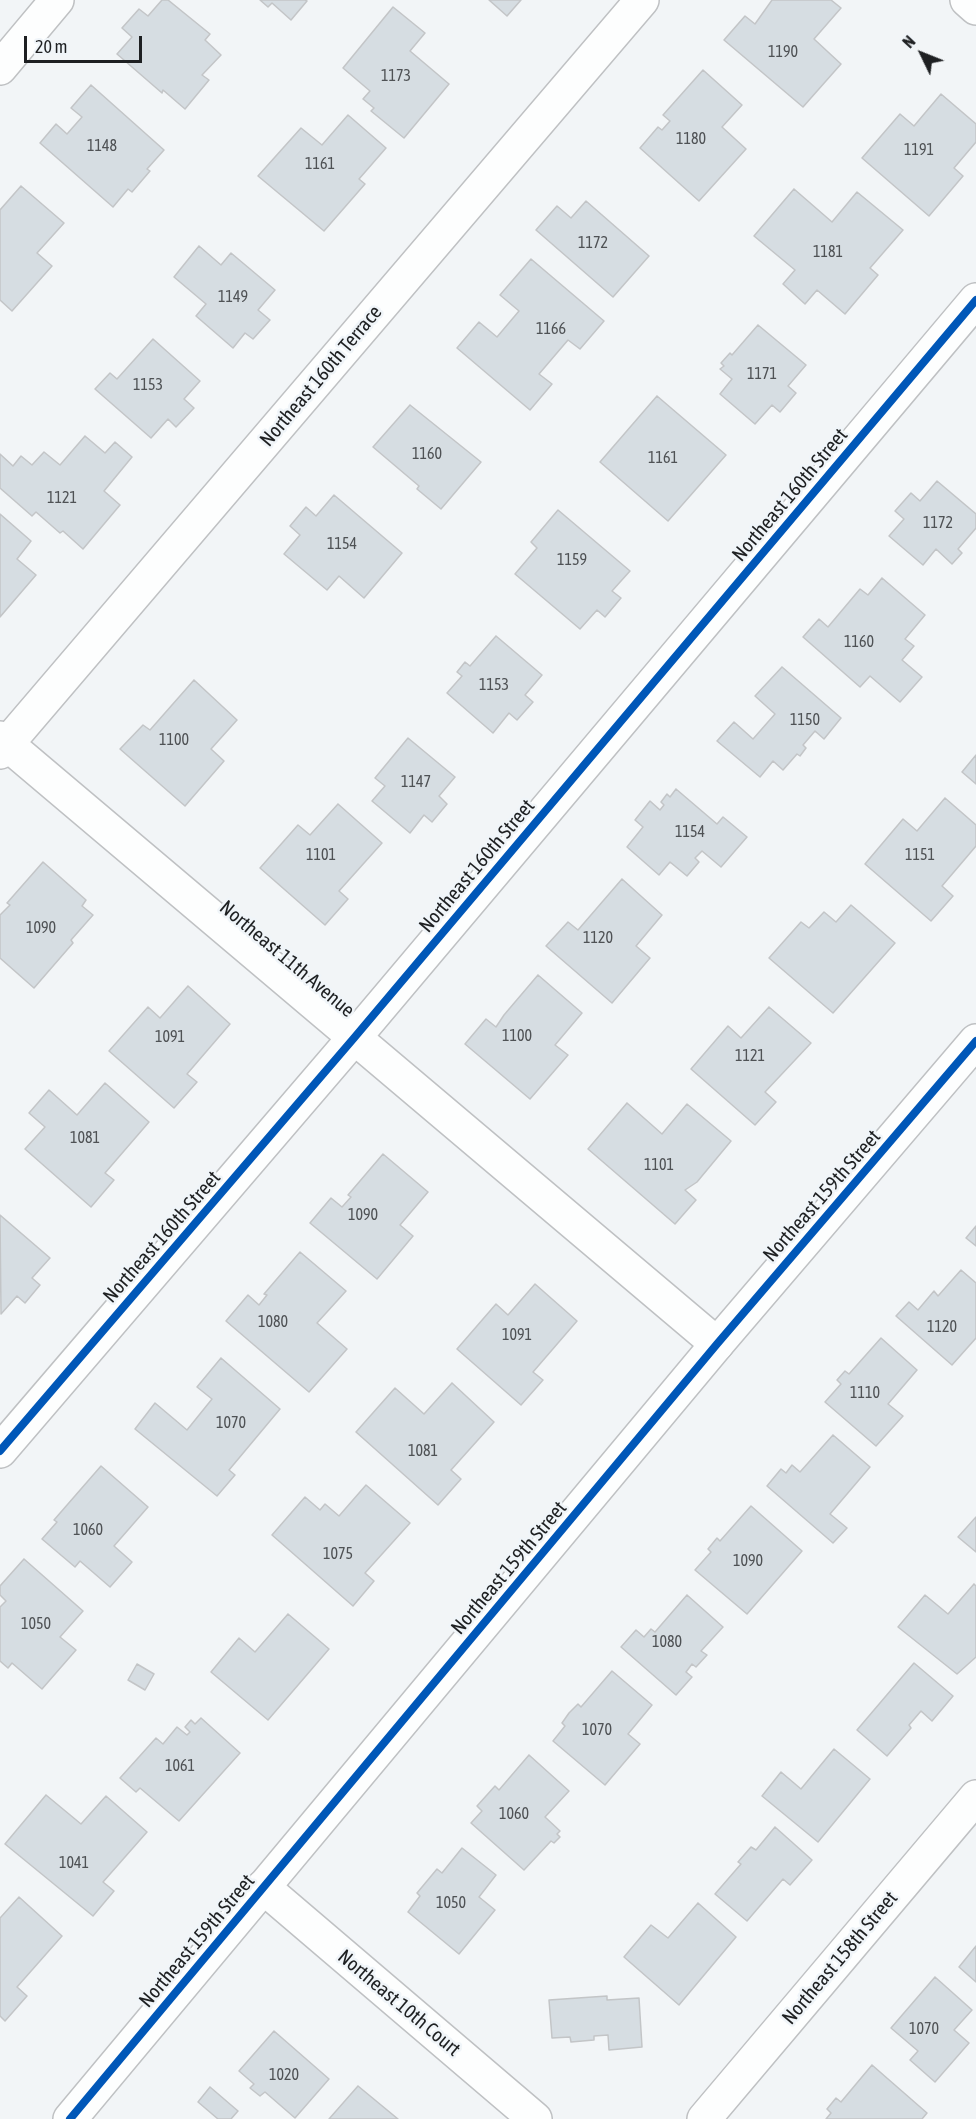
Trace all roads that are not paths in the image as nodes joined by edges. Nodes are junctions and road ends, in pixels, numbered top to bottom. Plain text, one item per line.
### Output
1 (57, 0) edge
2 (642, 0) edge
3 (967, 0) edge
4 (976, 8) edge
5 (3, 57) edge
6 (976, 300) edge
7 (2, 745) edge
8 (354, 1038) junction
9 (976, 1041) edge
10 (717, 1344) junction
11 (0, 1451) edge
12 (976, 1797) edge
13 (263, 1887) junction
14 (70, 2119) edge
15 (535, 2119) edge
16 (704, 2119) edge

1 - 5 street
2 - 7 street, Northeast 160th Terrace
3 - 4 street
6 - 8 street, Northeast 160th Street
7 - 8 street, Northeast 11th Avenue
8 - 10 street, Northeast 11th Avenue
8 - 11 street, Northeast 160th Street
9 - 10 street, Northeast 159th Street
10 - 13 street, Northeast 159th Street
12 - 16 street, Northeast 158th Street
13 - 14 street, Northeast 159th Street
13 - 15 street, Northeast 10th Court

